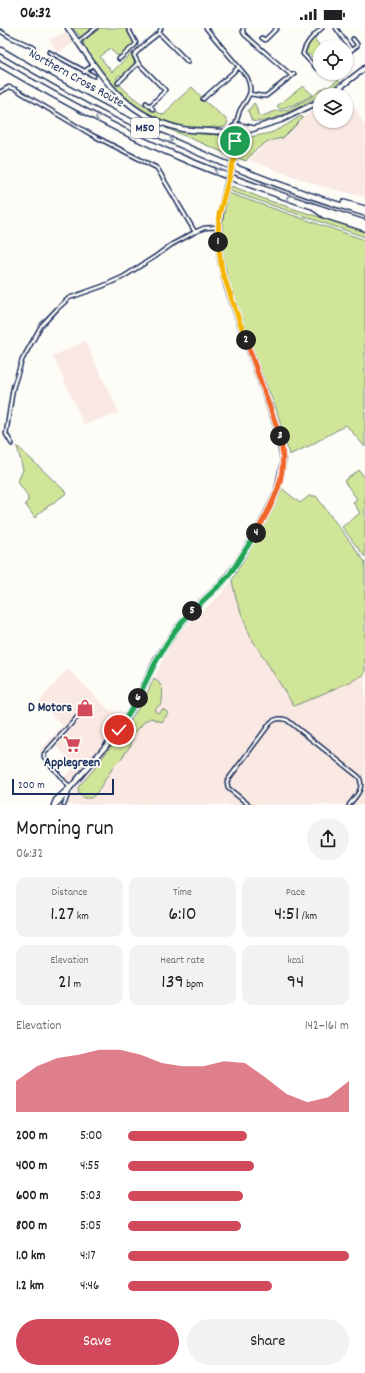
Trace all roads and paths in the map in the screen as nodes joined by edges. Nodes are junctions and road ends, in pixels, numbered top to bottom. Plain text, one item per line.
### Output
1 (68, 28) edge
2 (96, 28) edge
3 (128, 28) edge
4 (162, 28) edge
5 (206, 28) edge
6 (244, 28) edge
7 (277, 28) edge
8 (322, 28) edge
9 (336, 28) edge
10 (0, 31) edge
11 (159, 33) junction
12 (262, 38) dead end
13 (353, 39) dead end
14 (344, 40) edge
15 (78, 42) junction
16 (25, 44) junction
17 (33, 47) dead end
18 (353, 48) edge
19 (23, 49) dead end
20 (0, 50) edge
21 (48, 52) dead end
22 (119, 59) dead end
23 (188, 62) dead end
24 (138, 63) junction
25 (0, 64) edge
26 (93, 65) junction
27 (313, 65) edge
28 (239, 67) junction
29 (365, 70) edge
30 (84, 72) junction
31 (150, 74) junction
32 (94, 76) dead end
33 (118, 76) dead end
34 (147, 78) dead end
35 (121, 80) junction
36 (118, 83) dead end
37 (339, 88) edge
38 (0, 92) edge
39 (250, 94) junction
40 (203, 99) dead end
41 (146, 103) dead end
42 (313, 104) edge
43 (150, 106) junction
44 (153, 109) dead end
45 (238, 118) junction
46 (237, 126) junction
47 (254, 128) junction
48 (222, 132) junction
49 (234, 134) junction
50 (242, 134) junction
51 (236, 152) junction
52 (298, 192) junction
53 (312, 206) junction
54 (365, 209) edge
55 (365, 213) edge
56 (365, 222) edge
57 (218, 227) junction
58 (365, 228) edge
59 (194, 232) junction
60 (12, 444) dead end
61 (80, 714) dead end
62 (70, 788) junction
63 (54, 805) edge
64 (64, 805) edge
65 (249, 805) edge
66 (349, 805) edge

1 - 15 main road
2 - 15 street
3 - 22 street
4 - 11 street
5 - 28 street
6 - 39 street
7 - 12 street
8 - 27 street
9 - 14 street
10 - 16 street
11 - 23 street
11 - 24 street
13 - 18 street
15 - 26 main road
16 - 17 street
16 - 19 street
20 -> 52 highway, Northern Cross Route / M50
21 - 30 street
24 - 31 street
24 - 35 street
53 -> 25 highway, Northern Cross Route / M50
26 - 30 street
26 - 48 main road
28 - 39 street
28 - 40 street
29 - 37 main road
30 - 32 street
31 - 34 street
31 - 43 street
33 - 35 street
35 - 36 street
38 - 59 street
39 - 45 street
41 - 43 street
42 - 47 main road
43 - 44 street
45 - 46 street
45 - 46 street
46 - 47 main road
46 - 48 main road
46 - 49 main road
46 - 50 main road
47 - 50 main road
48 - 49 main road
49 - 50 main road
49 - 51 main road
50 - 51 main road
51 - 57 main road, bridge
52 - 54 highway
52 - 55 highway, Northern Cross Route / M50
53 - 56 highway, Northern Cross Route / M50
53 - 58 highway
57 - 59 street
57 - 62 main road
59 - 60 street
61 - 62 street
62 - 63 main road
62 - 64 street
65 - 66 street

